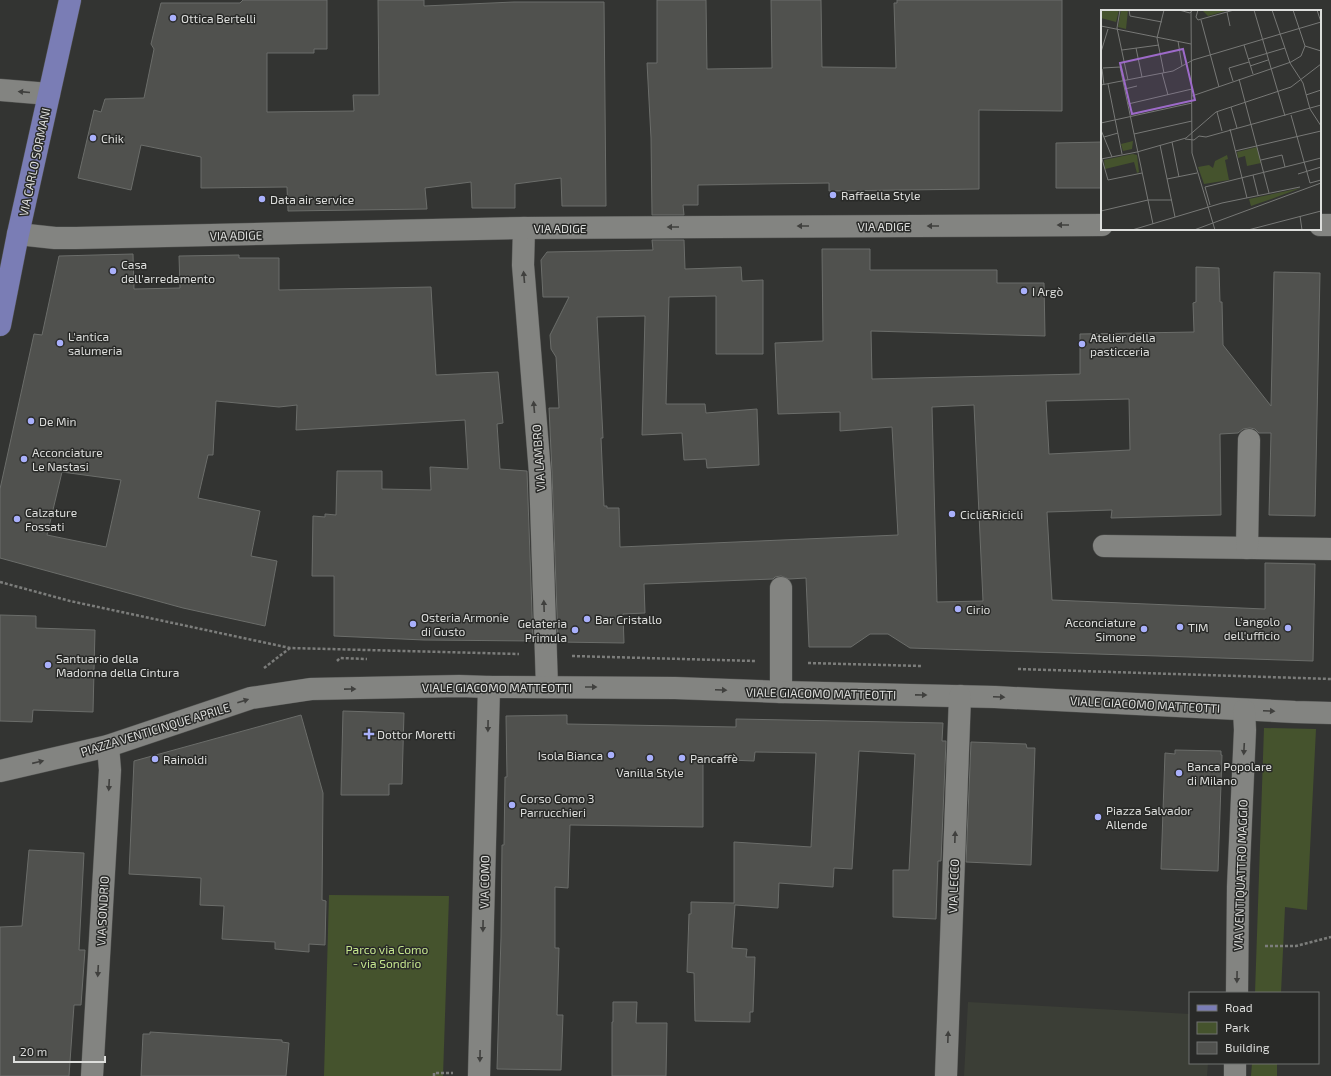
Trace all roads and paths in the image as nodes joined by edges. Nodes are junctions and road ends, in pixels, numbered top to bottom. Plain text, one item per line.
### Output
1 (70, 0) edge
2 (0, 90) edge
3 (49, 94) junction
4 (1101, 225) edge
5 (524, 228) junction
6 (18, 234) junction
7 (0, 325) edge
8 (1249, 440) dead end
9 (1104, 546) dead end
10 (1247, 548) junction
11 (1331, 549) edge
12 (0, 582) edge
13 (781, 588) dead end
14 (546, 655) junction
15 (781, 662) junction
16 (926, 666) dead end
17 (1013, 669) dead end
18 (1331, 678) edge
19 (489, 687) junction
20 (547, 687) junction
21 (311, 690) joint
22 (781, 692) junction
23 (960, 696) junction
24 (1244, 710) junction
25 (1331, 713) edge
26 (108, 746) junction
27 (0, 771) edge
28 (1331, 937) edge
29 (1238, 946) junction
30 (1237, 992) edge
31 (1235, 1064) edge
32 (92, 1076) edge
33 (479, 1076) edge
34 (946, 1076) edge
35 (1235, 1076) edge

1 - 3 main road, VIA CARLO SORMANI
3 -> 2 street
3 - 6 main road, VIA CARLO SORMANI
4 -> 5 street, VIA ADIGE
5 - 6 street, VIA ADIGE
14 -> 5 street, VIA LAMBRO
6 - 7 main road, VIA CARLO SORMANI
8 - 10 street
9 - 10 street
10 - 11 street
12 - 14 path
13 - 15 street
14 - 15 path
14 - 20 street, VIA LAMBRO
15 - 16 path
15 - 22 street
17 - 18 path
19 - 20 street, VIALE GIACOMO MATTEOTTI
21 -> 19 street, VIALE GIACOMO MATTEOTTI
19 -> 33 street, VIA COMO
20 -> 22 street, VIALE GIACOMO MATTEOTTI
26 -> 21 street, PIAZZA VENTICINQUE APRILE
22 -> 23 street, VIALE GIACOMO MATTEOTTI
23 -> 24 street, VIALE GIACOMO MATTEOTTI
34 -> 23 street, VIA LECCO
24 -> 25 street, VIALE GIACOMO MATTEOTTI
24 -> 29 street, VIA VENTIQUATTRO MAGGIO
27 -> 26 street, PIAZZA VENTICINQUE APRILE
26 -> 32 street, VIA SONDRIO
28 - 29 path
29 -> 30 street, VIA VENTIQUATTRO MAGGIO
31 - 35 street

